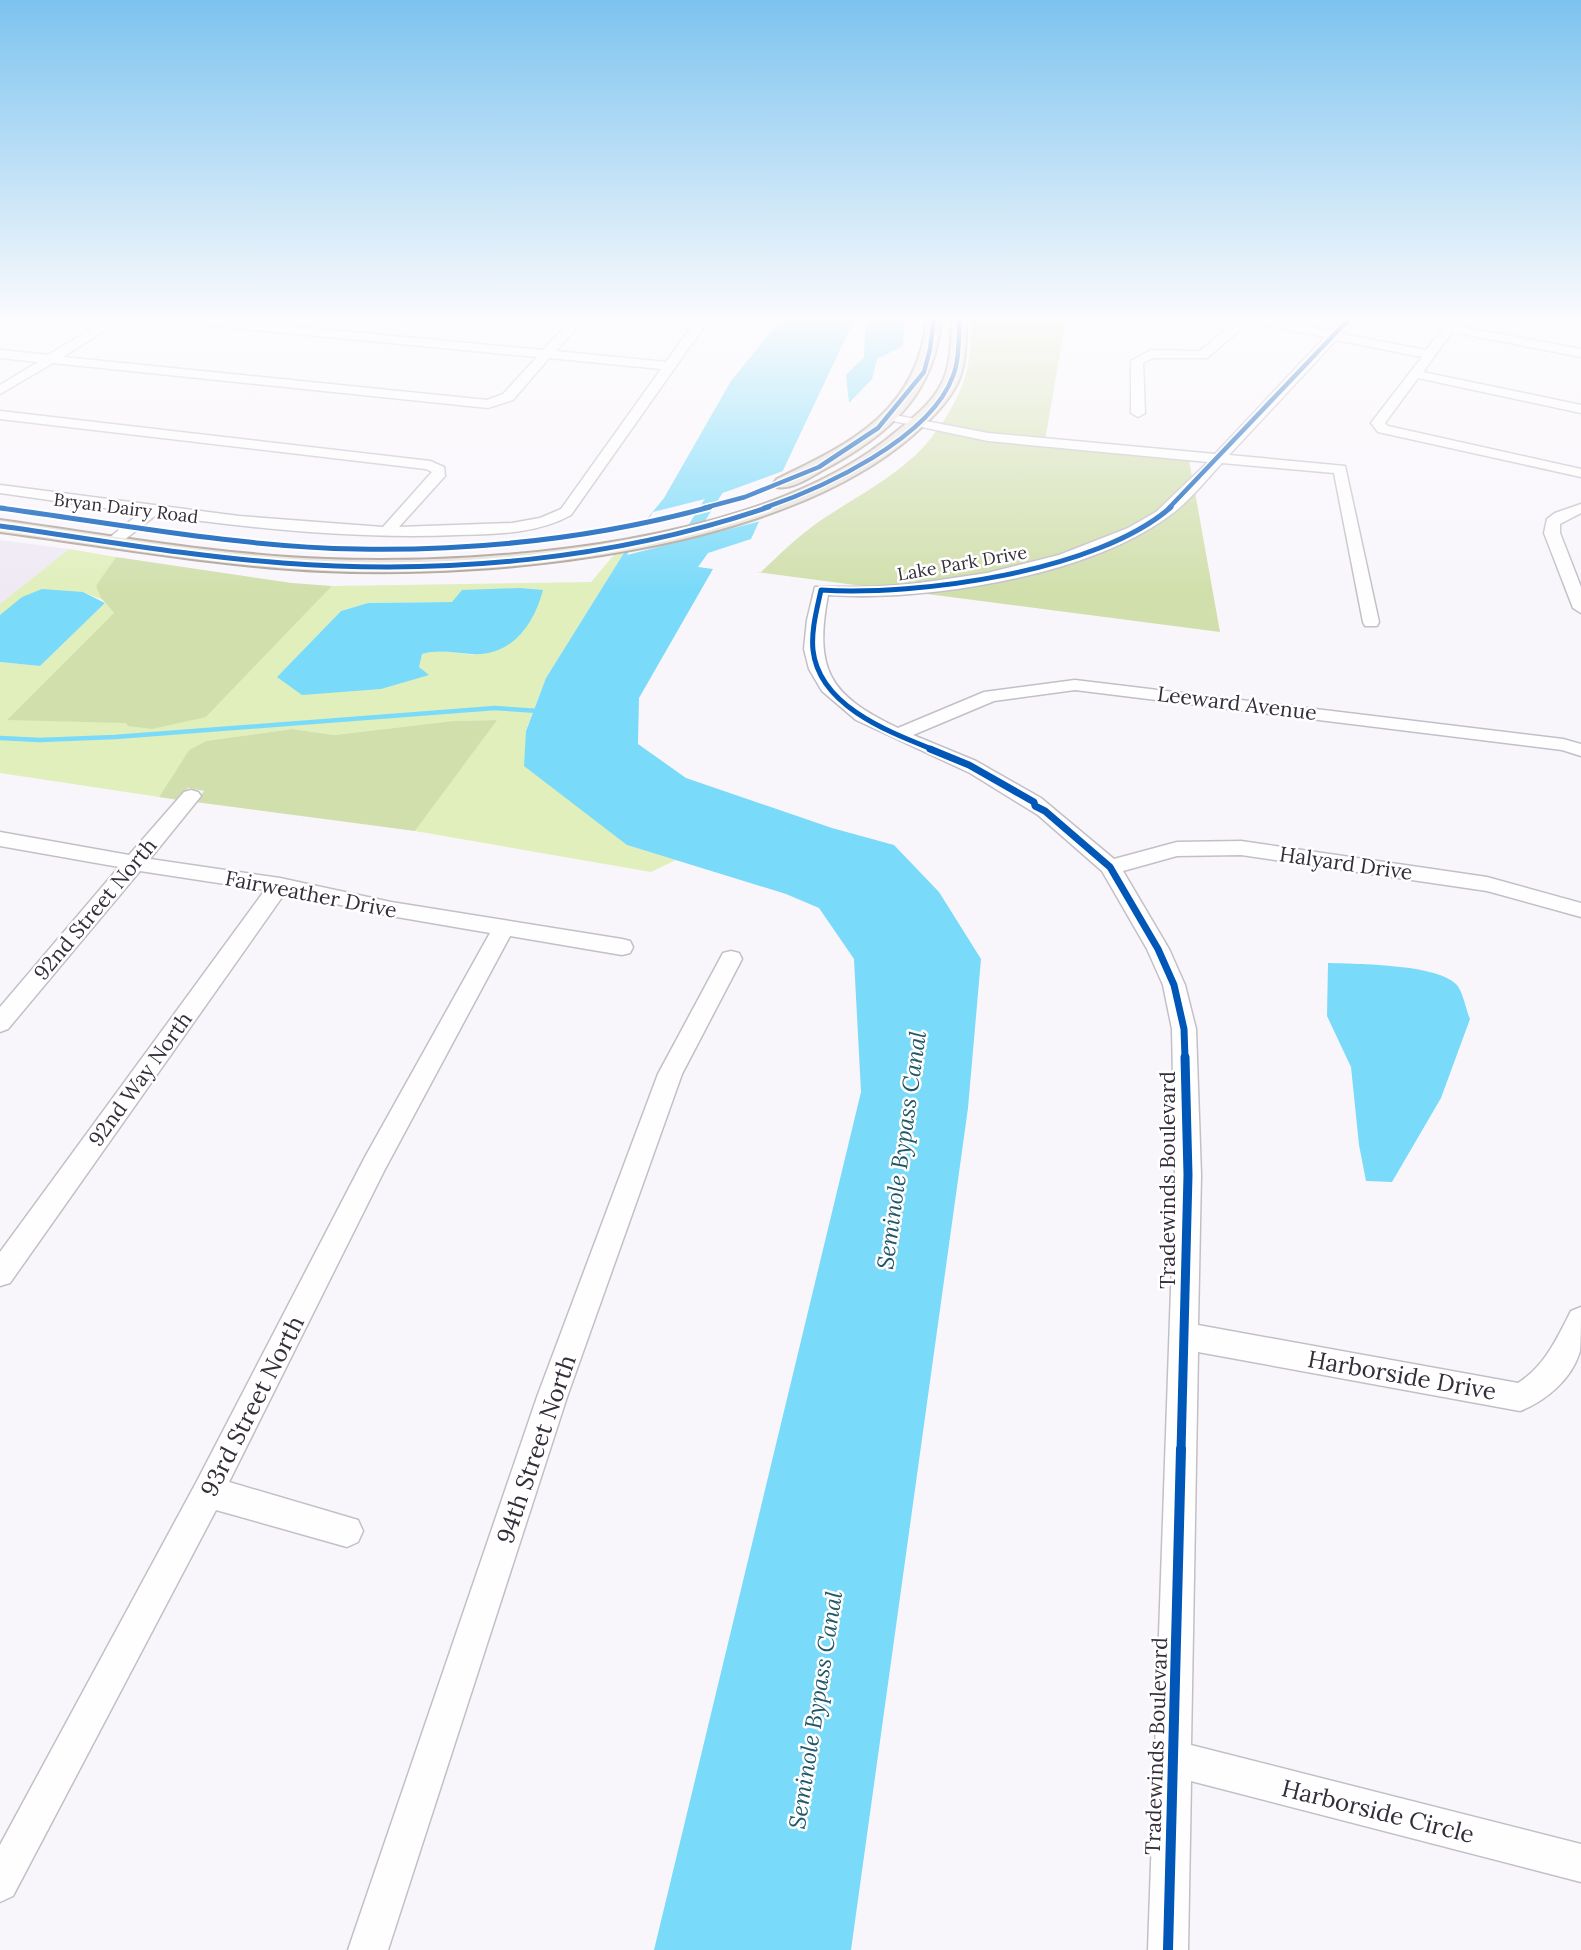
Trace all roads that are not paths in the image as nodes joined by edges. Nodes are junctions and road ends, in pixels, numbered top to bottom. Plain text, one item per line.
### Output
1 (638, 409) edge
2 (895, 409) edge
3 (931, 409) edge
4 (1138, 409) edge
5 (1264, 409) edge
6 (1389, 409) edge
7 (1138, 413) dead end
8 (0, 415) edge
9 (889, 416) junction
10 (918, 423) junction
11 (1216, 459) junction
12 (1581, 473) edge
13 (0, 489) edge
14 (0, 508) edge
15 (155, 508) junction
16 (1581, 508) edge
17 (135, 525) junction
18 (0, 526) edge
19 (385, 533) junction
20 (114, 541) junction
21 (245, 549) junction
22 (821, 590) joint
23 (1581, 608) edge
24 (1371, 622) dead end
25 (899, 734) junction
26 (1581, 750) edge
27 (191, 796) dead end
28 (0, 839) edge
29 (133, 863) junction
30 (1110, 867) junction
31 (280, 885) junction
32 (1581, 910) edge
33 (503, 929) junction
34 (622, 947) dead end
35 (731, 959) dead end
36 (2, 1017) edge
37 (0, 1274) edge
38 (1581, 1320) edge
39 (1185, 1336) junction
40 (208, 1492) junction
41 (347, 1531) dead end
42 (1174, 1759) junction
43 (1581, 1863) edge
44 (0, 1884) edge
45 (368, 1950) edge
46 (1168, 1950) edge

1 - 19 street
2 - 9 main road
3 - 10 main road
4 - 7 street
5 - 11 street, Lake Park Drive
6 - 12 street
8 - 19 street
9 - 10 street
9 - 21 main road
10 - 11 street
10 - 21 main road
11 - 22 street, Lake Park Drive
11 - 24 street
13 - 15 street, Bryan Dairy Road
14 - 17 main road, Bryan Dairy Road
15 - 17 street, Bryan Dairy Road
15 - 19 street, Bryan Dairy Road
16 - 23 street
17 - 20 street, Bryan Dairy Road
17 - 21 main road, Bryan Dairy Road
18 - 20 main road, Bryan Dairy Road
20 - 21 main road, Bryan Dairy Road
22 - 25 street, Tradewinds Boulevard
25 - 26 street, Leeward Avenue
25 - 30 street, Tradewinds Boulevard
27 - 29 street, 92nd Street North
28 - 29 street, Fairweather Drive
29 - 31 street, Fairweather Drive
29 - 36 street, 92nd Street North
30 - 32 street, Halyard Drive
30 - 39 street, Tradewinds Boulevard
31 - 33 street, Fairweather Drive
31 - 37 street, 92nd Way North
33 - 34 street, Fairweather Drive
33 - 40 street, 93rd Street North
35 - 45 street, 94th Street North
38 - 39 street, Harborside Drive
39 - 42 street, Tradewinds Boulevard
40 - 41 street
40 - 44 street, 93rd Street North
42 - 43 street, Harborside Circle
42 - 46 street, Tradewinds Boulevard

